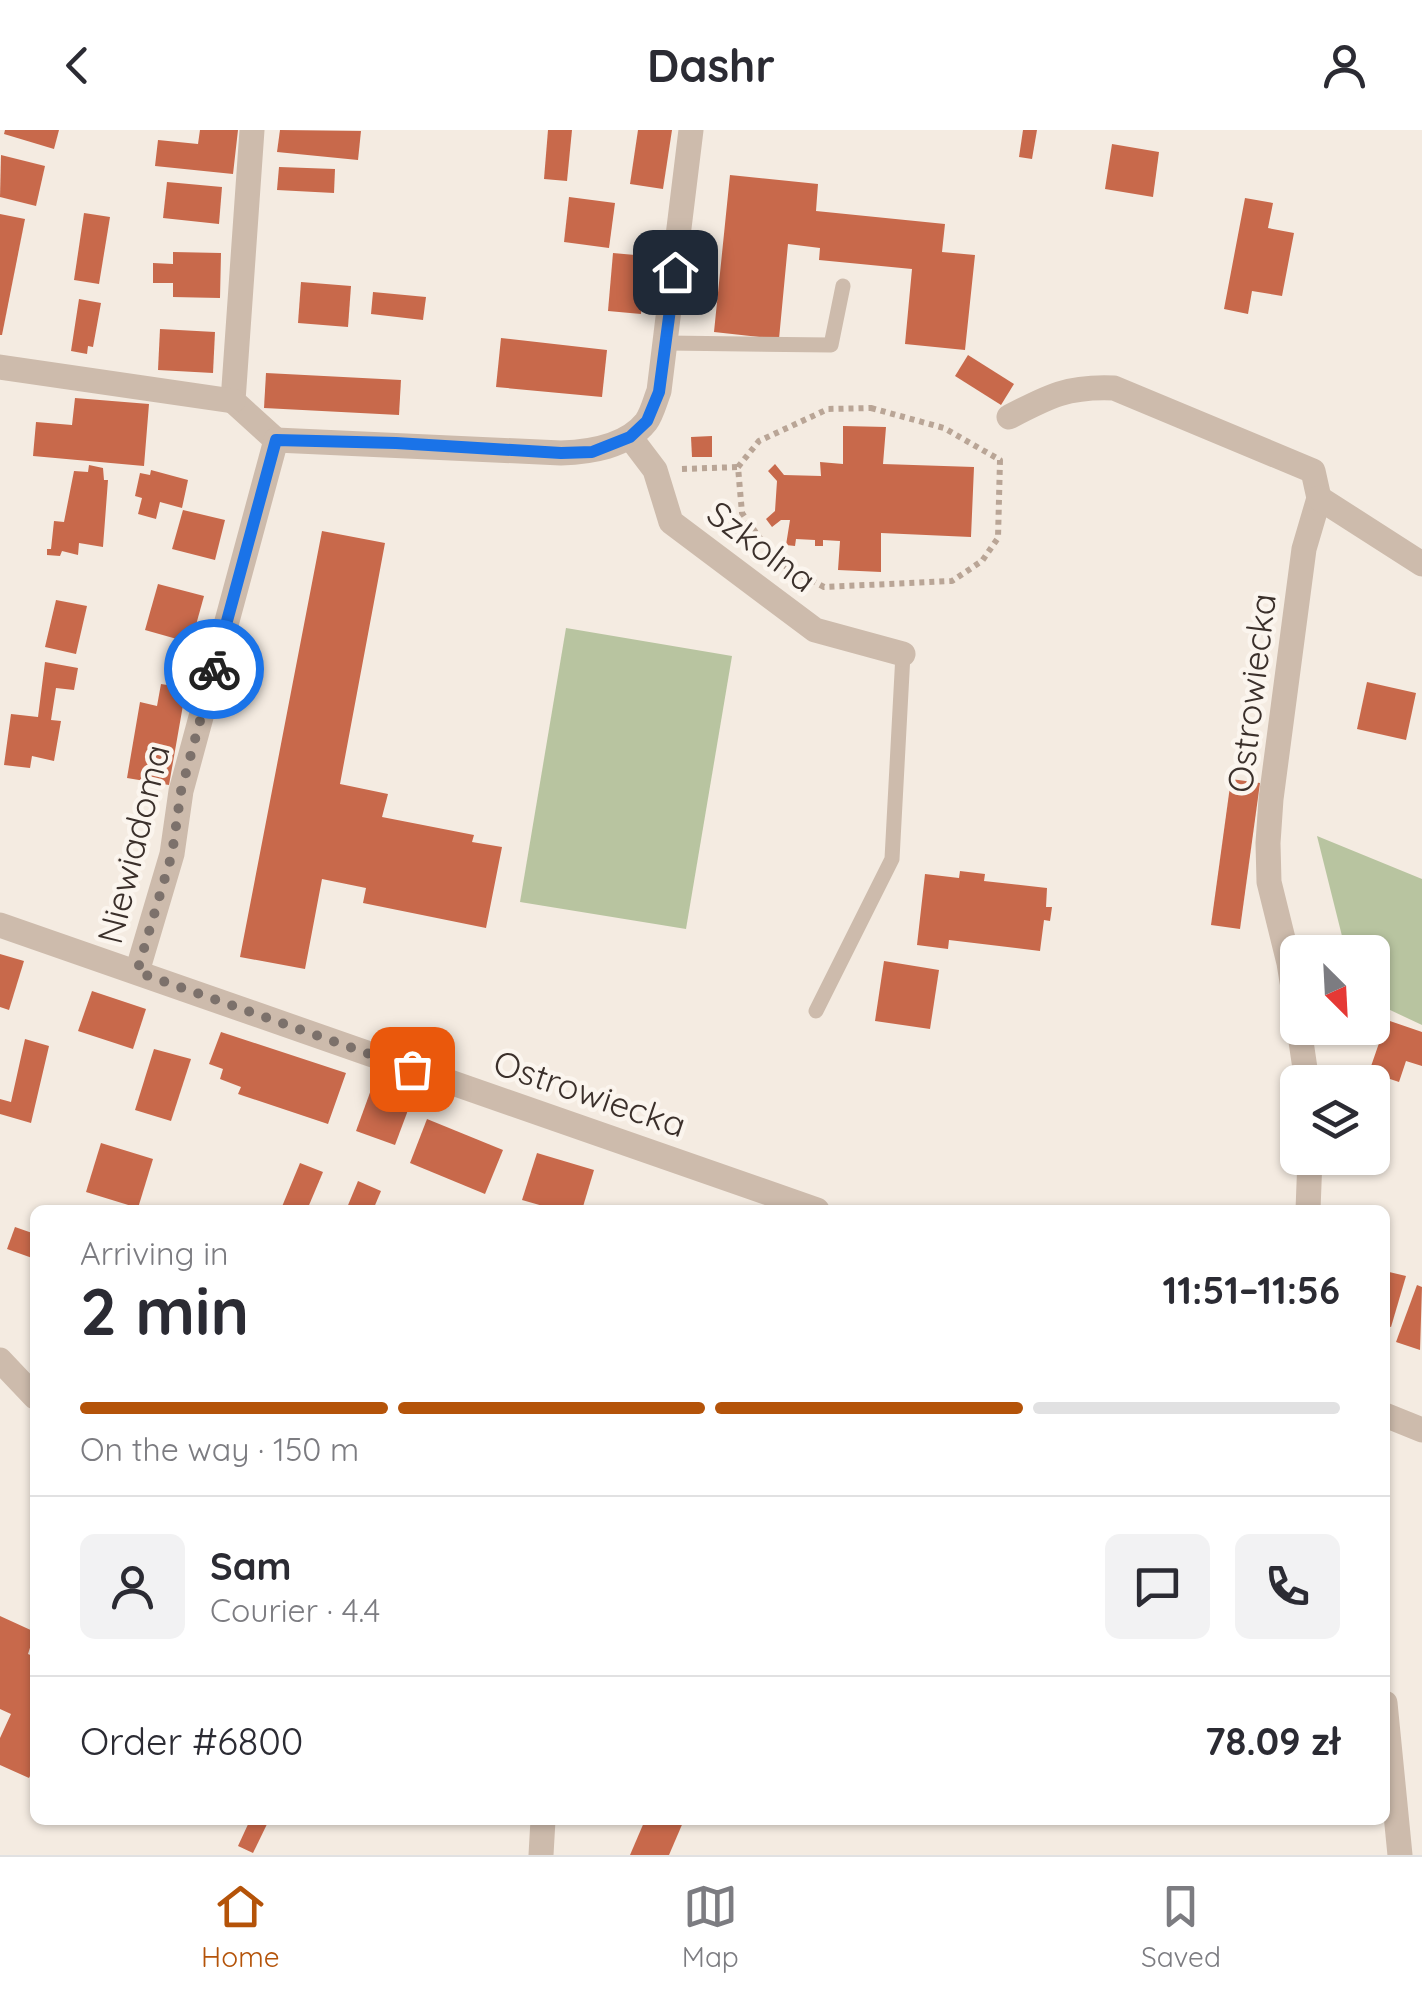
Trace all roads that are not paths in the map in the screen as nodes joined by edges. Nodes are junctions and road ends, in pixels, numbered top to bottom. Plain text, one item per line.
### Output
1 (252, 130) edge
2 (691, 130) edge
3 (843, 286) dead end
4 (667, 343) junction
5 (0, 367) edge
6 (233, 401) junction
7 (1010, 417) dead end
8 (630, 437) junction
9 (276, 440) junction
10 (1319, 498) junction
11 (1422, 564) edge
12 (903, 654) joint
13 (0, 924) edge
14 (1282, 935) edge
15 (137, 972) junction
16 (816, 1011) dead end
17 (1309, 1175) edge
18 (803, 1205) edge
19 (1308, 1205) edge
20 (0, 1360) edge
21 (30, 1393) edge
22 (1390, 1417) edge
23 (1422, 1430) edge
24 (1390, 1754) edge
25 (543, 1825) edge
26 (541, 1855) edge
27 (1400, 1855) edge

1 - 6 street
2 - 4 street
3 - 4 lane
4 - 8 street
5 - 6 street
6 - 9 street
7 - 10 street
8 - 9 street
8 - 12 street, Szkolna
9 - 15 street, Niewiadoma
10 - 11 street
10 - 14 street, Ostrowiecka
12 - 16 lane
13 - 15 street, Ostrowiecka
15 - 18 street, Ostrowiecka
17 - 19 street
20 - 21 street
22 - 23 street
24 - 27 street
25 - 26 street

